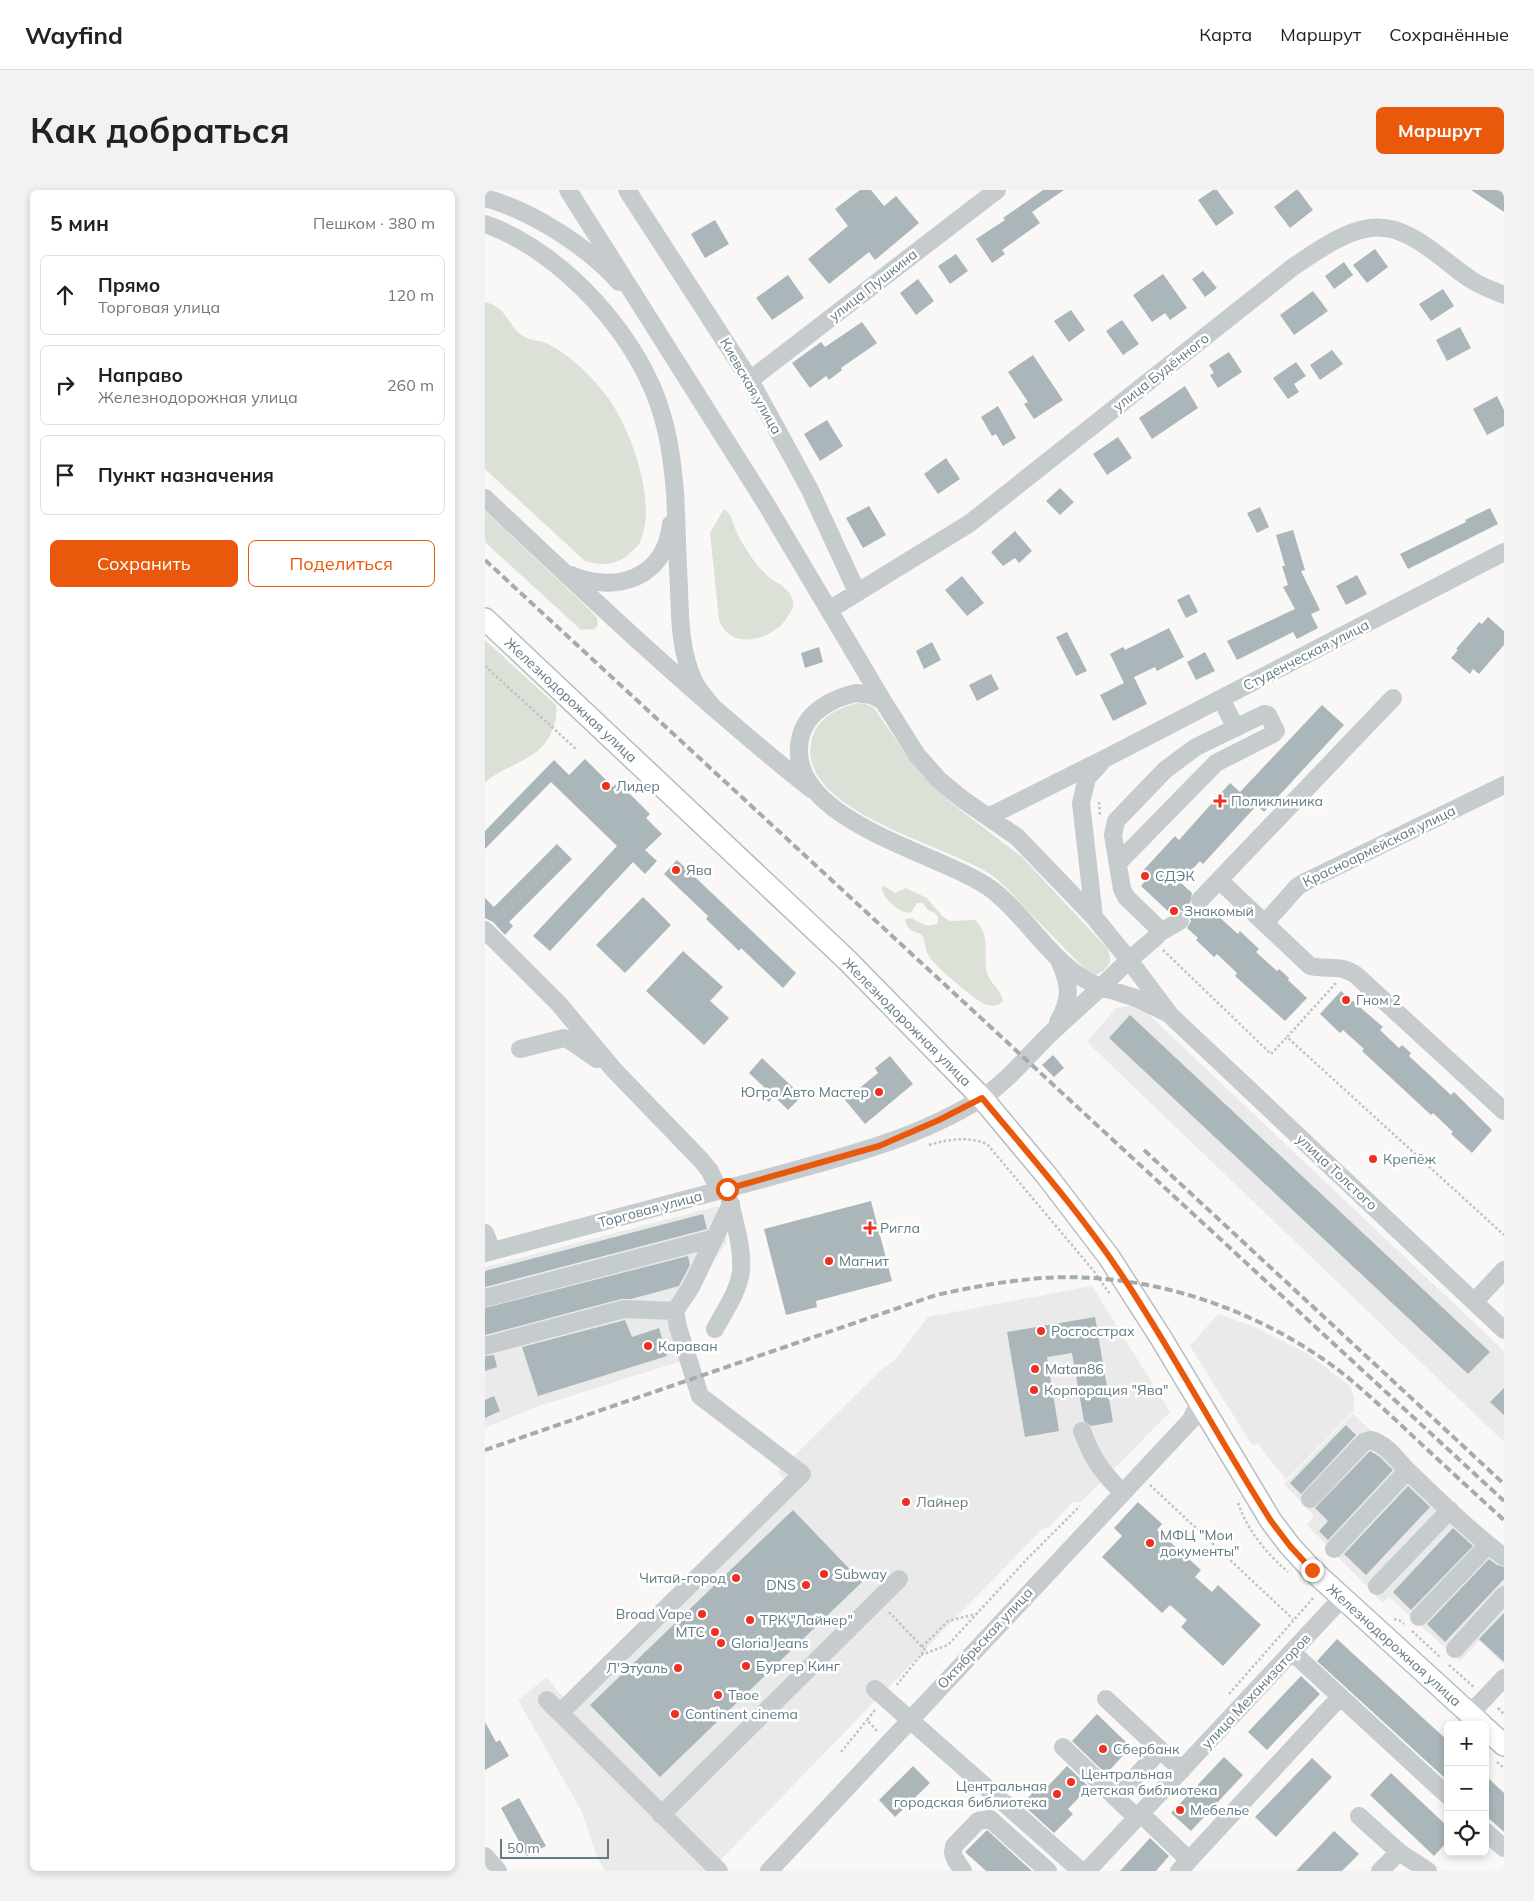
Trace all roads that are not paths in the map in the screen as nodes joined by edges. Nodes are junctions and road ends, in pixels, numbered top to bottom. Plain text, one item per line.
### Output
1 (568, 190) edge
2 (627, 190) edge
3 (997, 190) edge
4 (485, 198) edge
5 (485, 224) edge
6 (1504, 295) edge
7 (646, 312) junction
8 (750, 380) junction
9 (675, 492) junction
10 (485, 498) edge
11 (1504, 552) edge
12 (562, 572) junction
13 (857, 592) junction
14 (829, 610) junction
15 (485, 619) edge
16 (1393, 698) dead end
17 (1221, 699) junction
18 (883, 701) junction
19 (713, 707) junction
20 (1236, 728) junction
21 (1108, 757) junction
22 (1504, 784) edge
23 (817, 794) junction
24 (988, 817) junction
25 (1118, 863) junction
26 (1219, 880) junction
27 (1200, 900) dead end
28 (1094, 917) junction
29 (1179, 921) dead end
30 (1265, 923) junction
31 (485, 930) edge
32 (1155, 937) junction
33 (1057, 957) junction
34 (1129, 960) junction
35 (1101, 987) junction
36 (1169, 1015) junction
37 (1051, 1033) junction
38 (520, 1050) dead end
39 (614, 1070) junction
40 (982, 1098) junction
41 (1504, 1111) edge
42 (725, 1195) junction
43 (485, 1233) edge
44 (715, 1238) junction
45 (488, 1252) edge
46 (1504, 1270) edge
47 (485, 1298) edge
48 (1474, 1302) junction
49 (675, 1312) junction
50 (715, 1329) dead end
51 (1504, 1330) edge
52 (485, 1346) edge
53 (1203, 1406) junction
54 (1082, 1431) dead end
55 (1407, 1471) junction
56 (1122, 1492) junction
57 (1310, 1499) dead end
58 (1450, 1510) junction
59 (1488, 1545) junction
60 (1334, 1549) dead end
61 (1504, 1558) edge
62 (899, 1579) dead end
63 (1377, 1586) dead end
64 (1504, 1595) edge
65 (1342, 1598) junction
66 (1419, 1617) dead end
67 (1455, 1649) dead end
68 (1292, 1652) junction
69 (1504, 1678) edge
70 (880, 1693) road end
71 (1340, 1697) junction
72 (1106, 1699) dead end
73 (547, 1700) dead end
74 (560, 1713) junction
75 (909, 1719) junction
76 (1478, 1721) edge
77 (1479, 1721) edge
78 (1489, 1731) edge
79 (1504, 1745) edge
80 (1063, 1748) dead end
81 (1161, 1750) junction
82 (1182, 1770) junction
83 (1444, 1792) edge
84 (1116, 1798) junction
85 (661, 1814) junction
86 (1139, 1816) junction
87 (1359, 1816) dead end
88 (1489, 1835) edge
89 (1504, 1848) edge
90 (1399, 1852) junction
91 (1184, 1866) edge
92 (719, 1871) edge
93 (769, 1871) edge
94 (963, 1871) edge
95 (1048, 1871) edge
96 (1081, 1871) edge
97 (1087, 1871) edge
98 (1380, 1871) edge
99 (1428, 1871) edge

1 - 7 street
2 - 8 street, Киевская улица
3 - 8 street, улица Пушкина
4 - 7 street
5 - 9 street
6 - 13 street, улица Будённого
7 - 14 street
8 - 13 street, Киевская улица
9 - 12 street
9 - 19 street
10 - 12 street
11 - 17 street, Студенческая улица
12 - 19 street
13 - 14 street, улица Будённого
14 - 18 street
15 - 40 main road, Железнодорожная улица
16 - 26 street
17 - 20 street
17 - 21 street, Студенческая улица
18 - 23 street
18 - 24 street
19 - 23 street
20 - 25 street
20 - 25 street
21 - 24 street, Студенческая улица
21 - 28 street
22 - 30 street, Красноармейская улица
23 - 33 street
24 - 28 street
25 - 32 street
26 - 27 street
26 - 30 street
28 - 34 street
29 - 32 street
30 - 41 street
31 - 39 street
32 - 34 street
33 - 35 street
33 - 37 street
34 - 35 street
34 - 36 street
35 - 36 street
35 - 37 street
36 - 48 street, улица Толстого
37 - 40 street, Торговая улица
38 - 39 street
39 - 42 street
40 - 42 street, Торговая улица
40 - 53 main road, Железнодорожная улица
42 - 44 street
42 - 45 street, Торговая улица
42 - 50 street
43 - 45 street
44 - 47 street
44 - 49 street
46 - 48 street
48 - 51 street, улица Толстого
49 - 52 street
49 - 74 street
53 - 56 street, Октябрьская улица
53 - 65 main road, Железнодорожная улица
54 - 56 street
55 - 57 street
55 - 58 street
55 - 60 street
56 - 75 street, Октябрьская улица
58 - 59 street
58 - 63 street
59 - 61 street
59 - 66 street
62 - 85 street
64 - 67 street
65 - 68 street, улица Механизаторов
65 - 76 main road, Железнодорожная улица
68 - 71 street
68 - 82 street, улица Механизаторов
69 - 77 street
70 - 75 street
71 - 83 street
71 - 91 street
72 - 81 street
73 - 74 street
74 - 85 street
75 - 93 street, Октябрьская улица
75 - 96 street
78 - 79 main road, Железнодорожная улица
80 - 84 street
81 - 82 street
81 - 84 street
82 - 86 street, улица Механизаторов
84 - 86 street
85 - 92 street
86 - 91 street
86 - 97 street, улица Механизаторов
87 - 90 street
88 - 89 street
90 - 98 street
90 - 99 street
94 - 95 street

